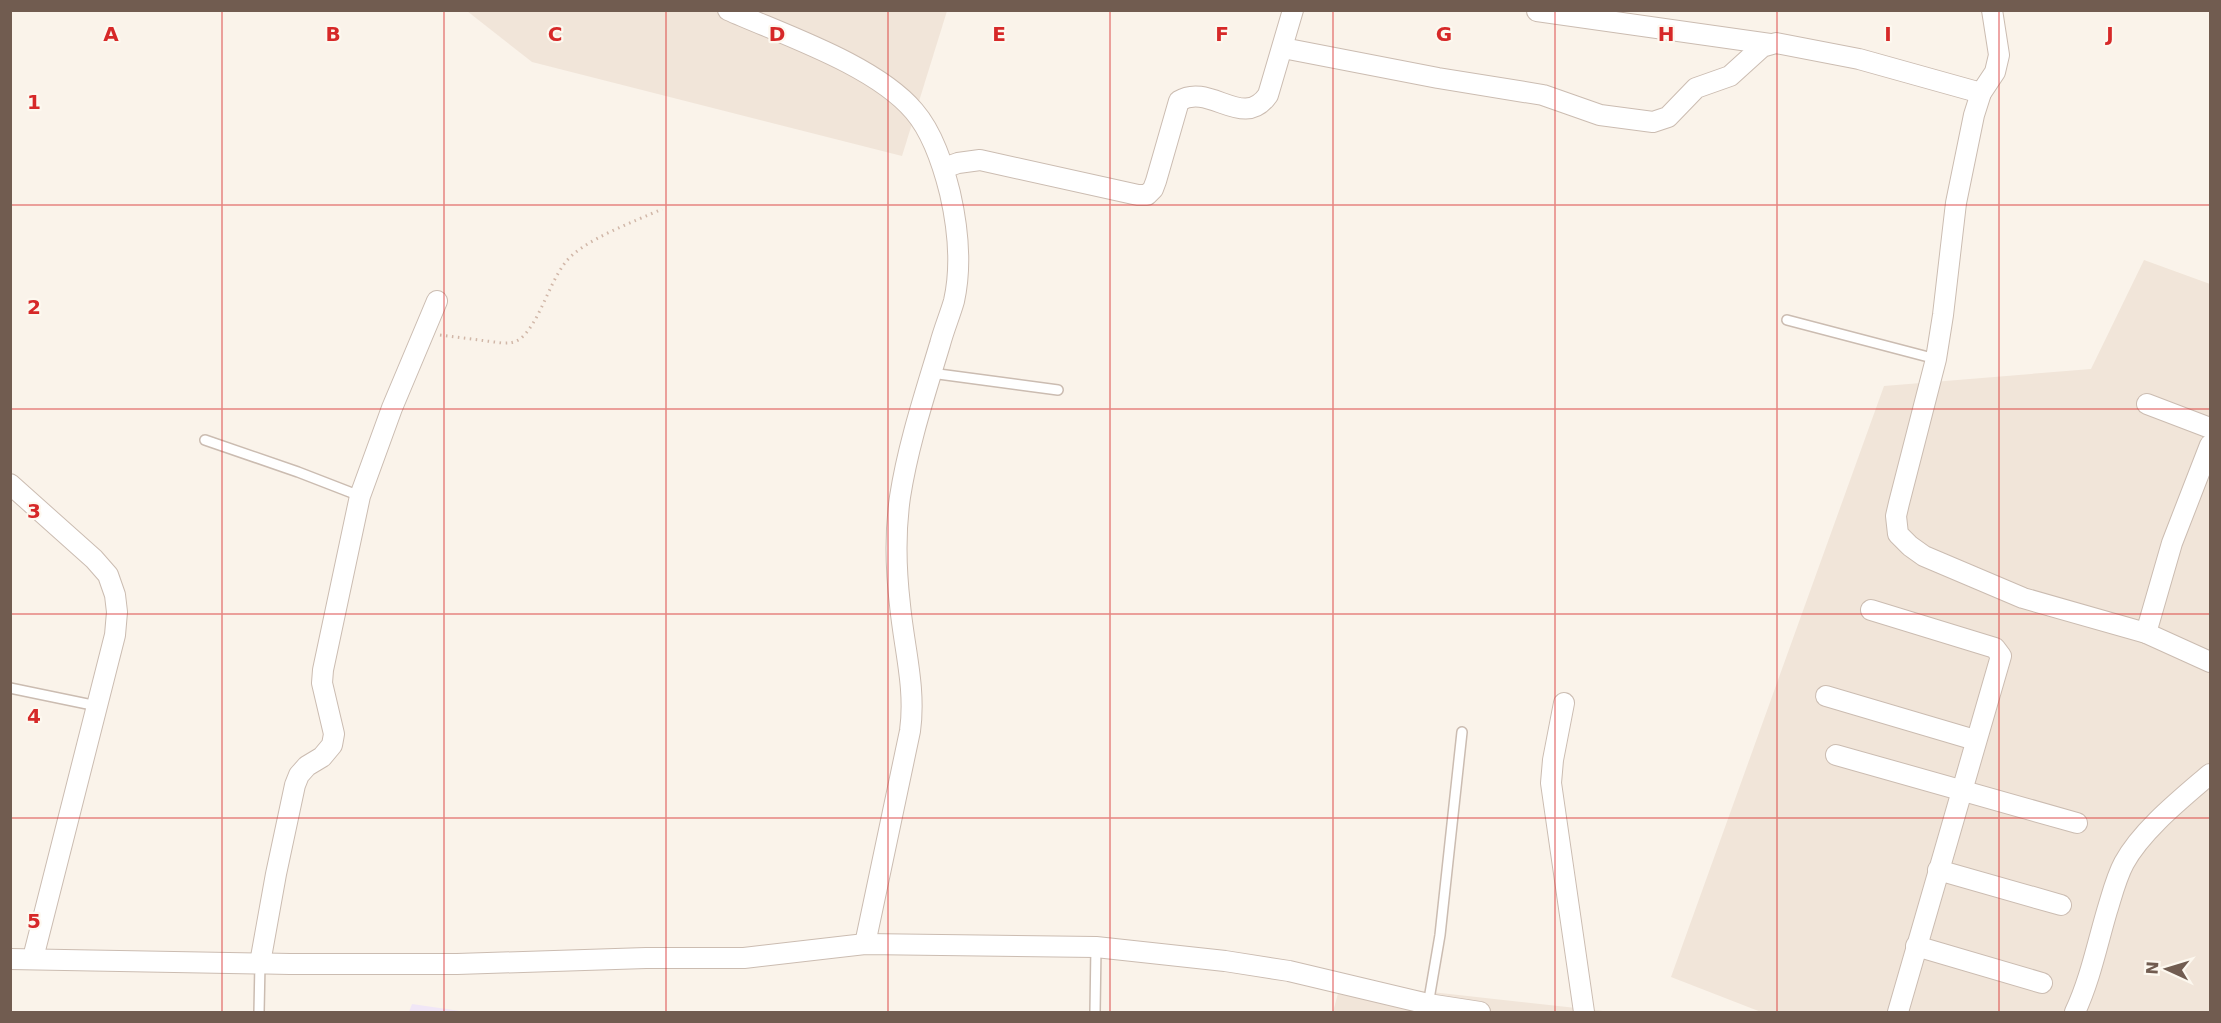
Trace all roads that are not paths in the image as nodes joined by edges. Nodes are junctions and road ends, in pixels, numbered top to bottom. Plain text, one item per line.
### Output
1 (728, 10) edge
2 (1293, 10) edge
3 (1536, 10) edge
4 (1992, 10) edge
5 (1770, 44) junction
6 (1283, 48) junction
7 (1981, 93) junction
8 (944, 168) junction
9 (436, 301) dead end
10 (1787, 320) dead end
11 (1936, 359) junction
12 (931, 373) junction
13 (1058, 390) dead end
14 (2147, 404) dead end
15 (2211, 428) edge
16 (205, 440) dead end
17 (2211, 445) edge
18 (10, 484) edge
19 (360, 496) junction
20 (1871, 610) dead end
21 (2146, 633) junction
22 (2211, 662) edge
23 (10, 688) edge
24 (1826, 696) dead end
25 (1564, 703) dead end
26 (97, 706) junction
27 (1462, 732) dead end
28 (1975, 740) junction
29 (1836, 755) dead end
30 (2211, 774) edge
31 (1960, 791) junction
32 (2077, 823) dead end
33 (1938, 870) junction
34 (2061, 905) dead end
35 (865, 944) junction
36 (1916, 946) junction
37 (1096, 948) junction
38 (10, 958) edge
39 (33, 958) junction
40 (260, 963) junction
41 (2042, 983) dead end
42 (1427, 1008) edge
43 (259, 1012) edge
44 (1095, 1012) edge
45 (1480, 1012) edge
46 (1584, 1012) edge
47 (1898, 1012) edge
48 (2075, 1012) edge

1 - 8 street
2 - 6 street
3 - 5 street
4 - 7 street
5 - 6 street
5 - 7 street
6 - 8 street
7 - 11 street
8 - 12 street
9 - 19 street
10 - 11 lane
11 - 21 street
12 - 13 lane
12 - 35 street
14 - 15 street
16 - 19 lane
17 - 21 street
18 - 26 street
19 - 40 street
20 - 28 street
21 - 22 street
23 - 26 lane
24 - 28 street
25 - 46 street
26 - 39 street
27 - 42 lane
28 - 31 street
29 - 31 street
30 - 48 street
31 - 32 street
31 - 33 street
33 - 34 street
33 - 36 street
35 - 37 street
35 - 40 street
36 - 41 street
36 - 47 street
37 - 42 street
37 - 44 lane
38 - 39 street
39 - 40 street
40 - 43 lane
42 - 45 street

